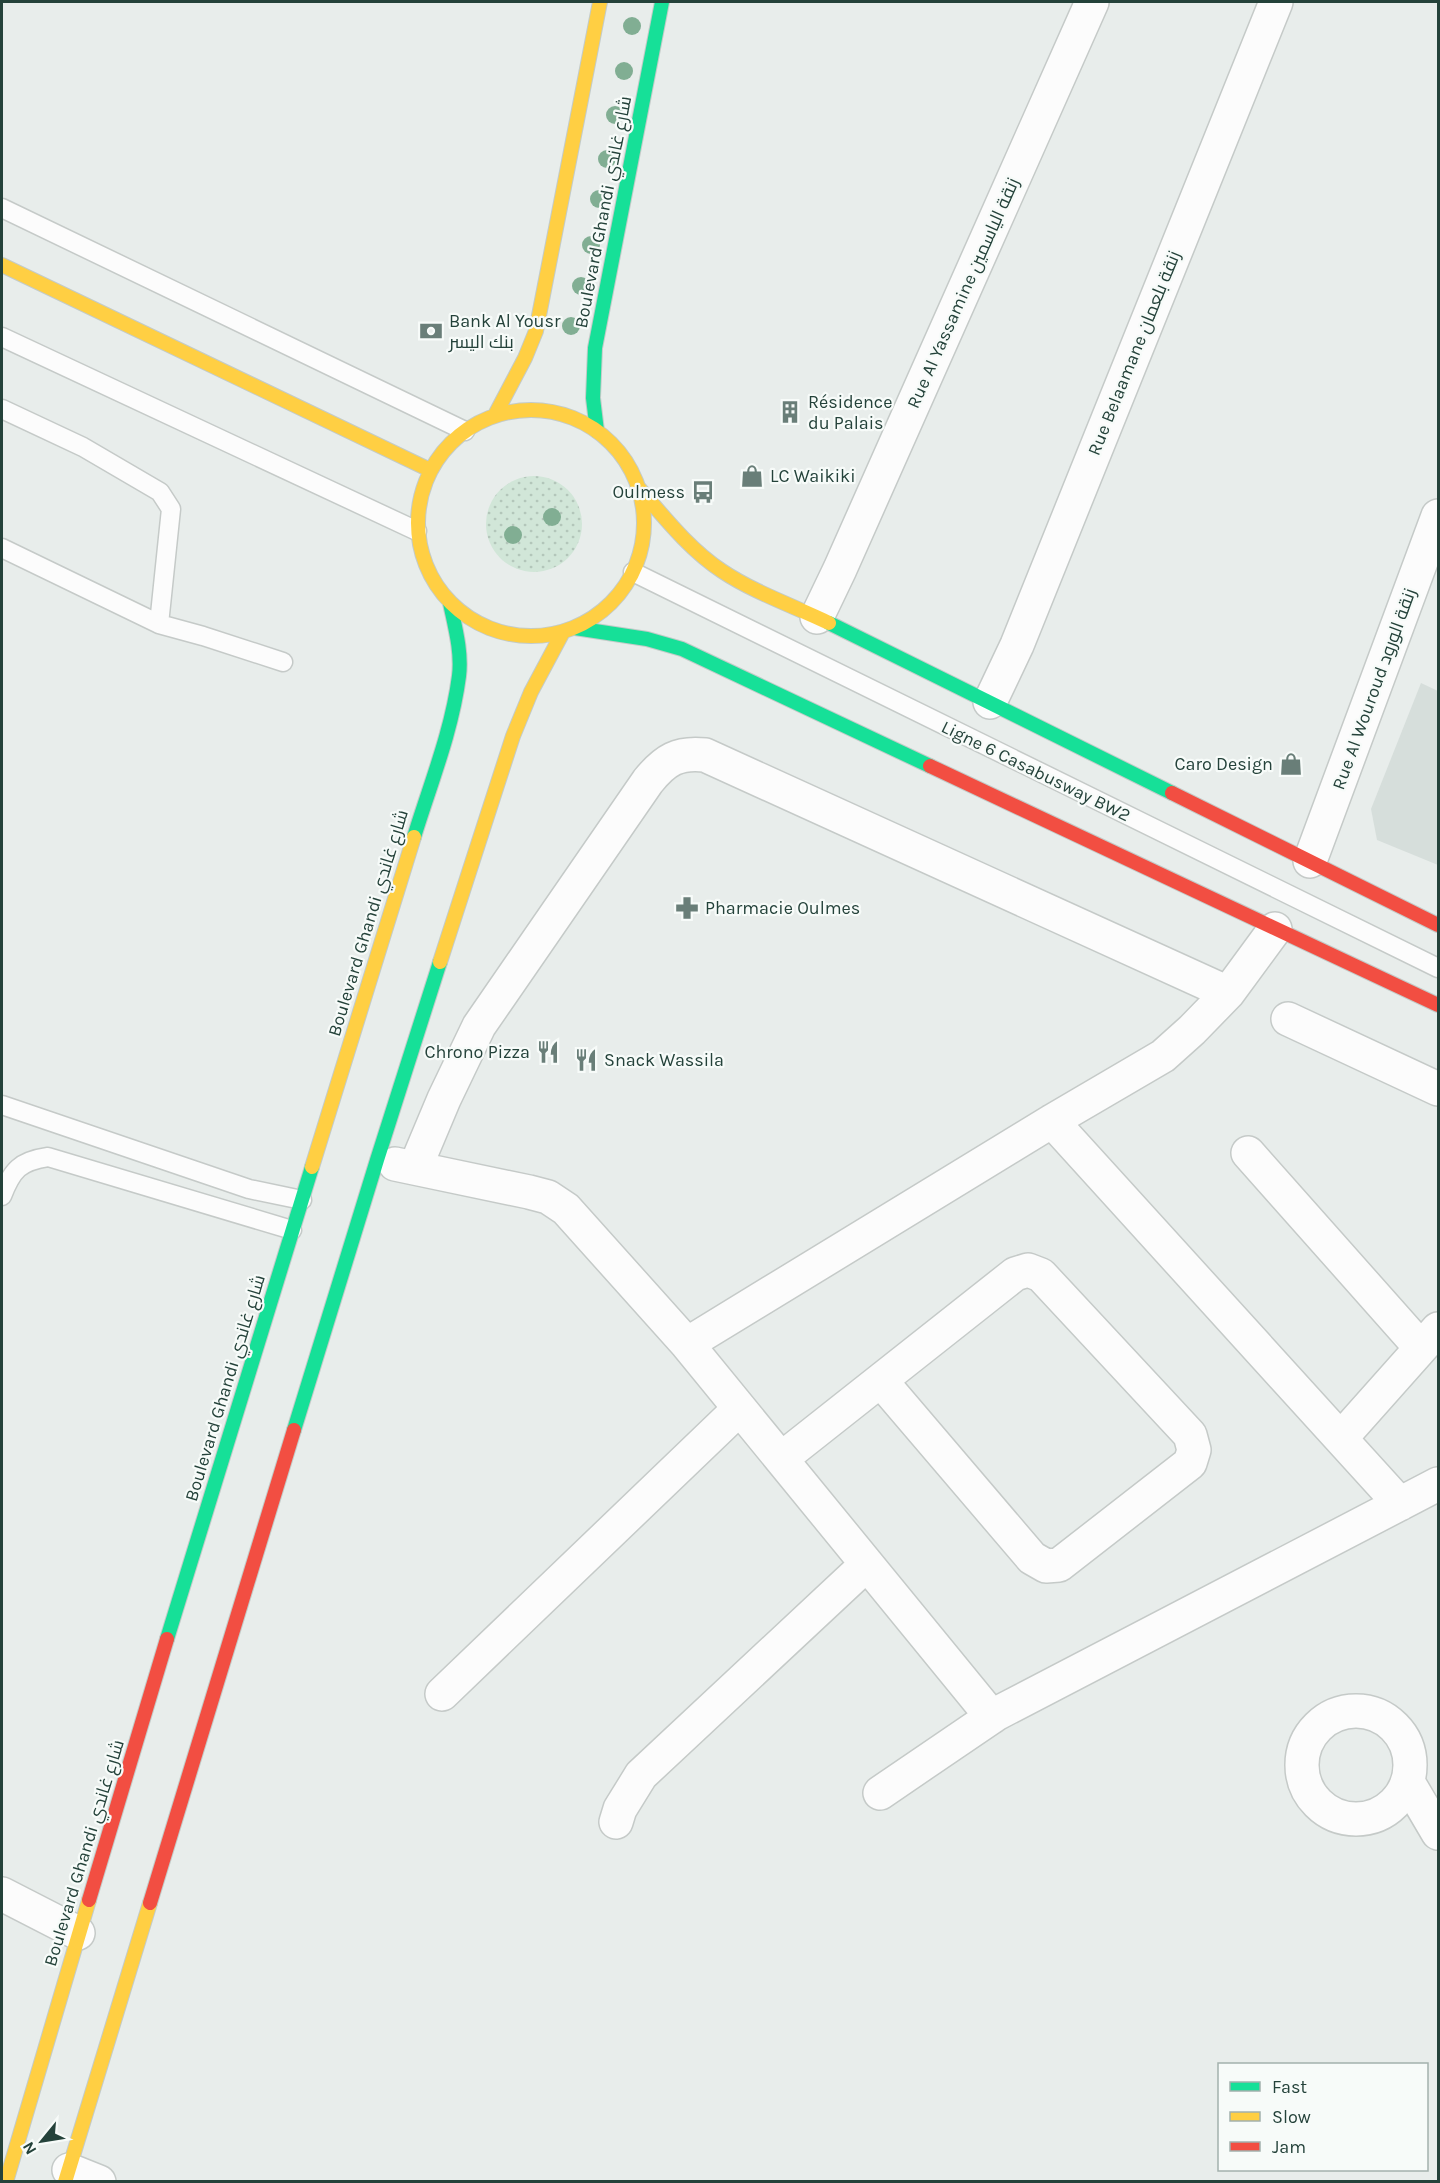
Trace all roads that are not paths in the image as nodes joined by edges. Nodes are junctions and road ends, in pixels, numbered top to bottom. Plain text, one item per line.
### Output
1 (600, 2) edge
2 (662, 2) edge
3 (1092, 2) edge
4 (1276, 2) edge
5 (2, 208) edge
6 (2, 265) edge
7 (2, 337) edge
8 (2, 409) edge
9 (495, 415) junction
10 (465, 431) junction
11 (597, 431) junction
12 (430, 470) junction
13 (638, 486) junction
14 (1438, 516) edge
15 (417, 531) junction
16 (2, 548) edge
17 (633, 573) junction
18 (450, 603) junction
19 (817, 617) junction
20 (159, 624) junction
21 (569, 630) junction
22 (284, 662) dead end
23 (990, 702) junction
24 (1310, 861) junction
25 (1438, 925) edge
26 (1275, 929) junction
27 (1438, 969) edge
28 (1228, 993) junction
29 (1438, 1005) edge
30 (1288, 1019) dead end
31 (1438, 1089) edge
32 (2, 1105) edge
33 (1052, 1121) junction
34 (1248, 1153) dead end
35 (377, 1160) junction
36 (415, 1168) junction
37 (2, 1196) edge
38 (302, 1200) junction
39 (292, 1230) junction
40 (1430, 1339) edge
41 (687, 1344) junction
42 (881, 1381) junction
43 (739, 1409) junction
44 (1341, 1438) junction
45 (781, 1459) junction
46 (1438, 1484) edge
47 (1400, 1504) junction
48 (867, 1564) junction
49 (442, 1694) dead end
50 (992, 1717) junction
51 (1408, 1782) dead end
52 (880, 1793) dead end
53 (616, 1822) dead end
54 (1438, 1833) edge
55 (2, 1894) edge
56 (78, 1933) junction
57 (67, 2176) edge
58 (6, 2181) edge
59 (99, 2181) edge

1 - 9 main road
2 - 11 main road, Boulevard Ghandi شارع غاندي
3 - 19 street, Rue Al Yassamine زنقة الياسمين
4 - 23 street, Rue Belaamane زنقة بلعمان
5 - 10 lane
6 - 12 main road
7 - 15 lane
8 - 20 lane
9 - 10 main road
9 - 11 main road
10 - 12 main road
11 - 13 main road
12 - 15 main road
13 - 17 main road
13 - 19 main road
14 - 24 street, Rue Al Wouroud زنقة الورود
15 - 18 main road
16 - 20 lane
17 - 21 main road
17 - 27 lane, Ligne 6 Casabusway BW2
18 - 21 main road
18 - 38 main road, Boulevard Ghandi شارع غاندي
19 - 23 main road
20 - 22 lane
21 - 26 main road
21 - 35 main road
23 - 24 main road
24 - 25 main road
26 - 28 street
26 - 29 main road
28 - 33 street
28 - 36 street
30 - 31 street
32 - 38 lane
33 - 41 street
33 - 44 street
34 - 40 street
35 - 36 street
35 - 57 main road
36 - 41 street
37 - 39 lane
38 - 39 main road, Boulevard Ghandi شارع غاندي
39 - 56 main road, Boulevard Ghandi شارع غاندي
40 - 44 street
41 - 43 street
42 - 42 street
42 - 45 street
43 - 45 street
43 - 49 street
44 - 47 street
45 - 48 street
46 - 47 street
47 - 50 street
48 - 50 street
48 - 53 street
50 - 52 street
51 - 54 street
55 - 56 street
56 - 58 main road, Boulevard Ghandi شارع غاندي
57 - 59 street

